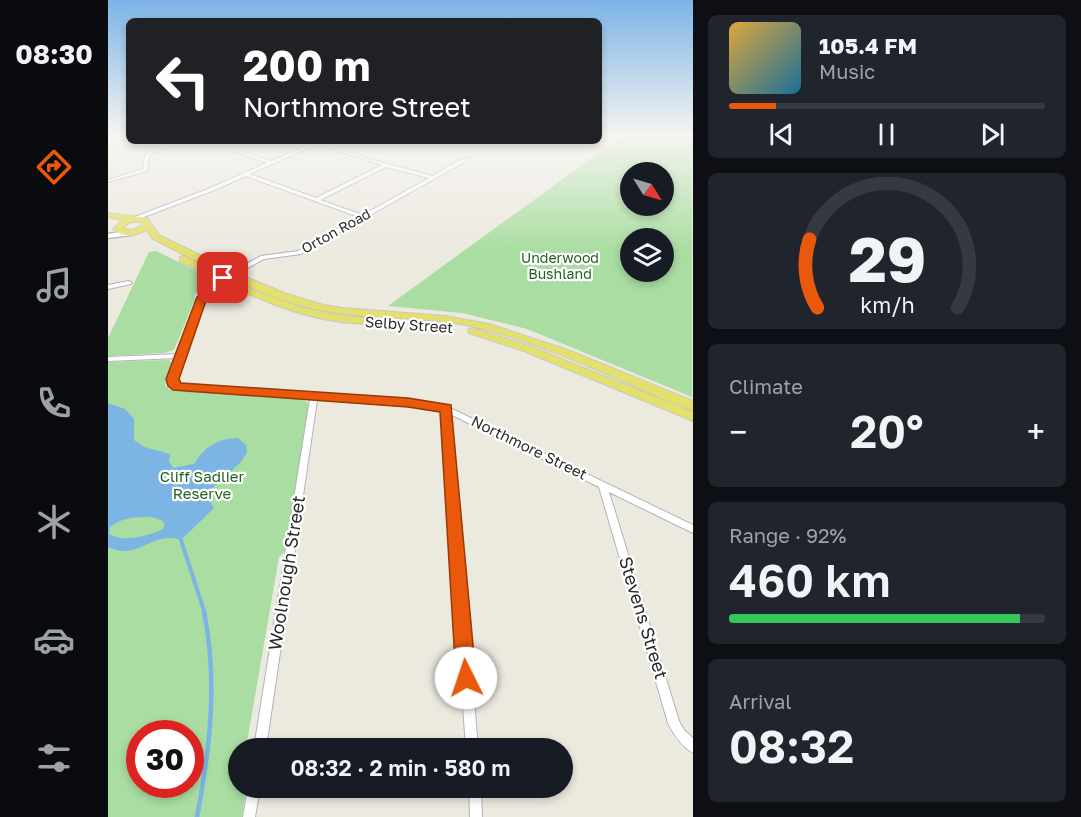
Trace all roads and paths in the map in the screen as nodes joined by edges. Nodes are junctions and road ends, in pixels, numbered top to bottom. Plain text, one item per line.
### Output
1 (131, 174) edge
2 (245, 174) joint
3 (368, 174) edge
4 (419, 174) edge
5 (440, 174) edge
6 (433, 178) junction
7 (108, 181) edge
8 (210, 190) junction
9 (316, 200) junction
10 (108, 215) edge
11 (363, 217) junction
12 (133, 219) junction
13 (108, 222) edge
14 (147, 224) junction
15 (118, 227) junction
16 (128, 233) junction
17 (108, 234) edge
18 (228, 275) junction
19 (129, 283) dead end
20 (108, 287) edge
21 (180, 356) junction
22 (108, 359) edge
23 (178, 387) joint
24 (314, 397) junction
25 (660, 398) junction
26 (693, 406) edge
27 (446, 409) junction
28 (693, 417) edge
29 (603, 485) junction
30 (693, 529) edge
31 (262, 738) edge
32 (471, 738) edge
33 (693, 747) edge
34 (252, 798) edge
35 (475, 798) edge
36 (249, 817) edge
37 (476, 817) edge

1 - 7 street
2 - 8 street
2 - 9 street
3 - 9 street
4 - 6 street
5 - 6 street, Orton Road
6 - 11 street, Orton Road
8 - 12 street
8 - 14 street
9 - 11 street
10 - 12 main road
11 - 18 street, Orton Road
12 - 14 main road
12 - 15 main road
13 - 15 main road
14 - 16 main road
14 - 18 main road, Selby Street
15 - 16 main road, Selby Street
15 - 17 main road
16 - 17 main road
16 - 18 main road, Selby Street
18 - 21 street, Orton Road
18 - 25 main road, Selby Street
19 - 20 street
21 - 22 street
21 - 23 street, Orton Road
23 - 24 street, Northmore Street
24 - 27 street, Northmore Street
24 - 31 street, Woolnough Street
25 - 26 main road, Selby Street
25 - 28 main road, Selby Street
27 - 29 street, Northmore Street
27 - 32 street
29 - 30 street, Northmore Street
29 - 33 street, Stevens Street
34 - 36 street
35 - 37 street

